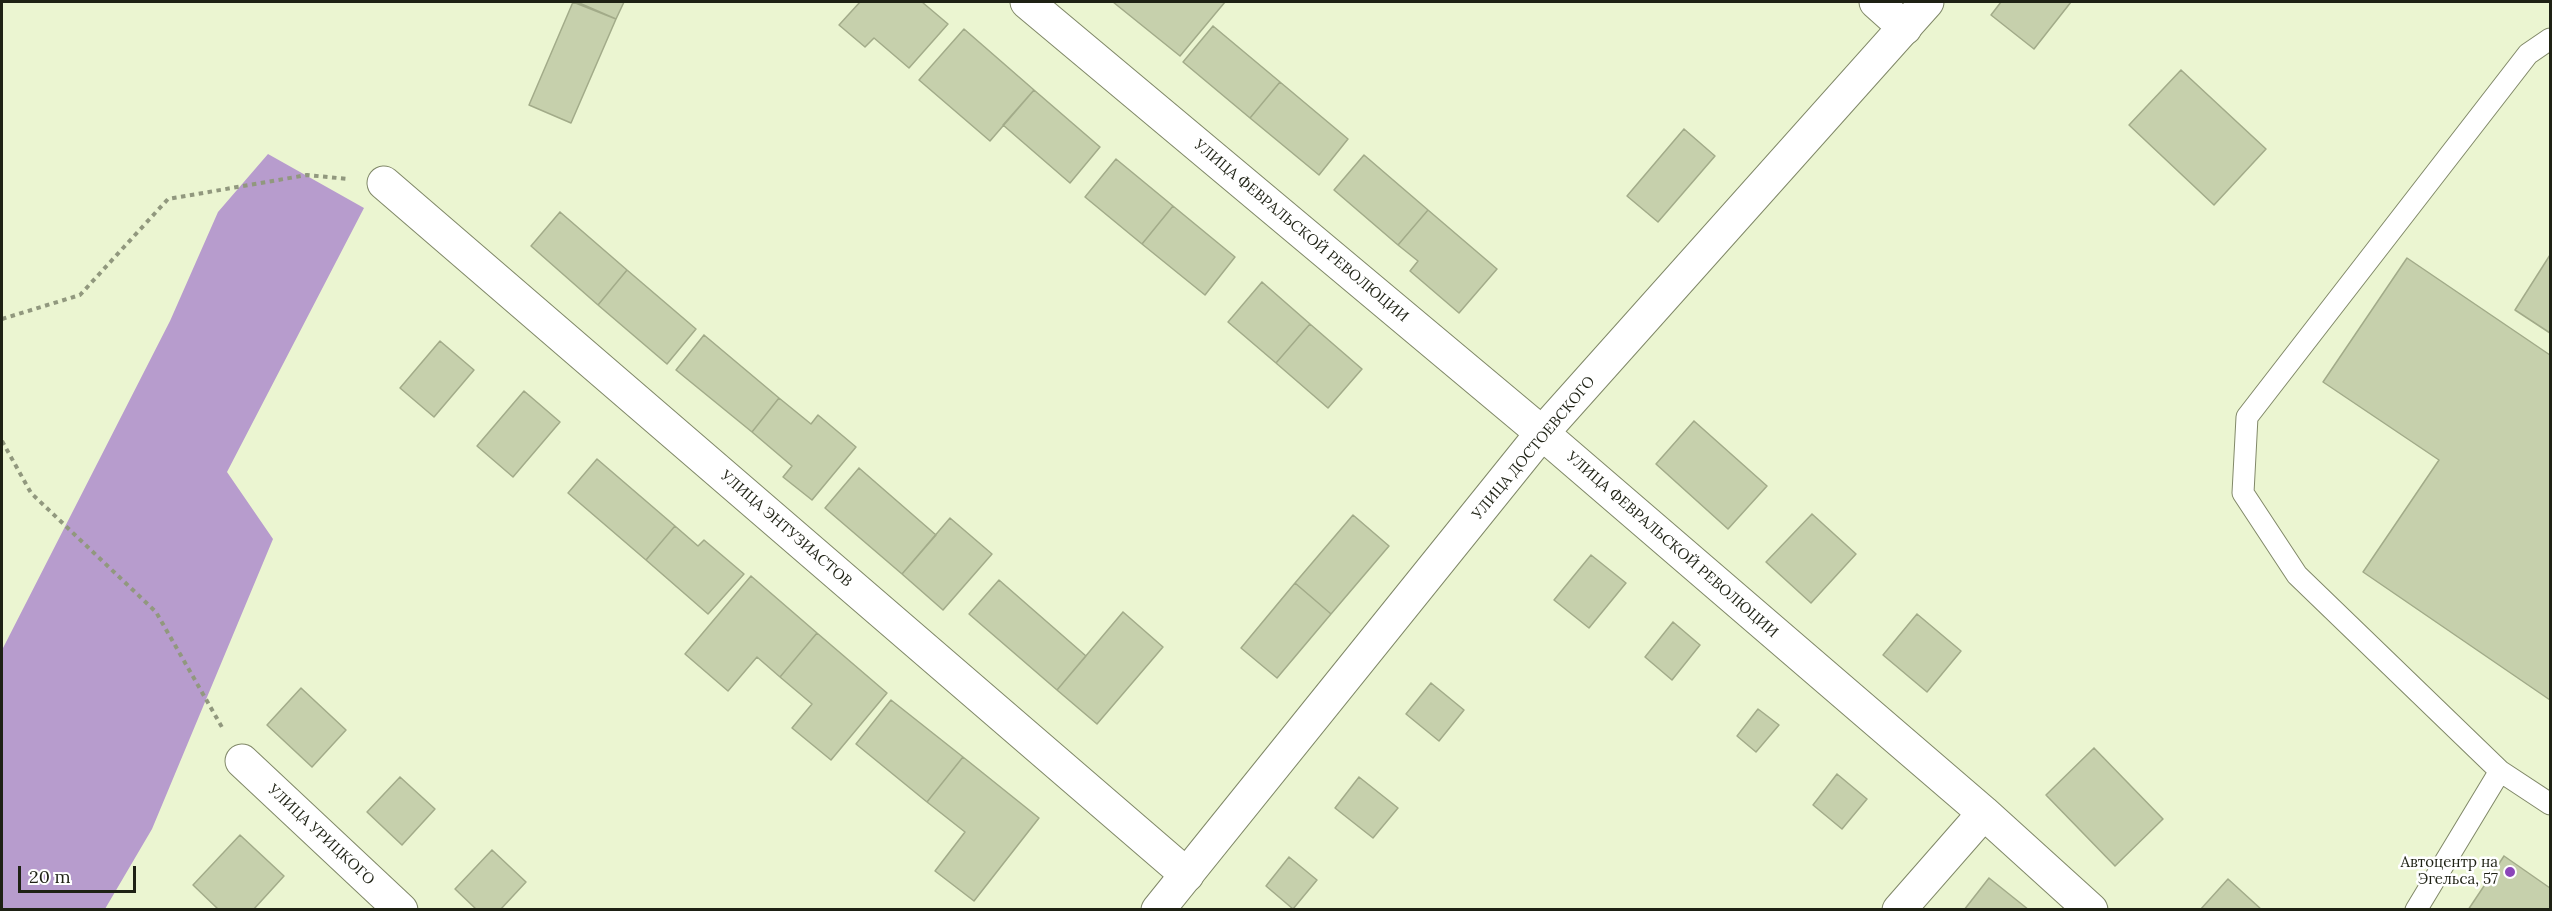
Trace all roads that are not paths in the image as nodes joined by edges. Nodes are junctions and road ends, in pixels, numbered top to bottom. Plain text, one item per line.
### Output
1 (1027, 2) edge
2 (1876, 2) edge
3 (1927, 2) edge
4 (1905, 28) junction
5 (2550, 39) edge
6 (384, 183) road end
7 (1542, 433) junction
8 (242, 761) road end
9 (2500, 771) junction
10 (2550, 804) edge
11 (1984, 813) junction
12 (1187, 875) junction
13 (401, 909) edge
14 (1158, 909) edge
15 (1899, 909) edge
16 (2091, 909) edge
17 (2416, 909) edge

1 - 7 street, УЛИЦА ФЕВРАЛЬСКОЙ РЕВОЛЮЦИИ
2 - 4 street
3 - 4 street, УЛИЦА ДОСТОЕВСКОГО
4 - 7 street, УЛИЦА ДОСТОЕВСКОГО
5 - 9 lane
6 - 12 street, УЛИЦА ЭНТУЗИАСТОВ
7 - 11 street, УЛИЦА ФЕВРАЛЬСКОЙ РЕВОЛЮЦИИ
7 - 12 street, УЛИЦА ДОСТОЕВСКОГО
8 - 13 street, УЛИЦА УРИЦКОГО
9 - 10 lane
9 - 17 lane
11 - 15 street
11 - 16 street, УЛИЦА ФЕВРАЛЬСКОЙ РЕВОЛЮЦИИ
12 - 14 street, УЛИЦА ДОСТОЕВСКОГО

